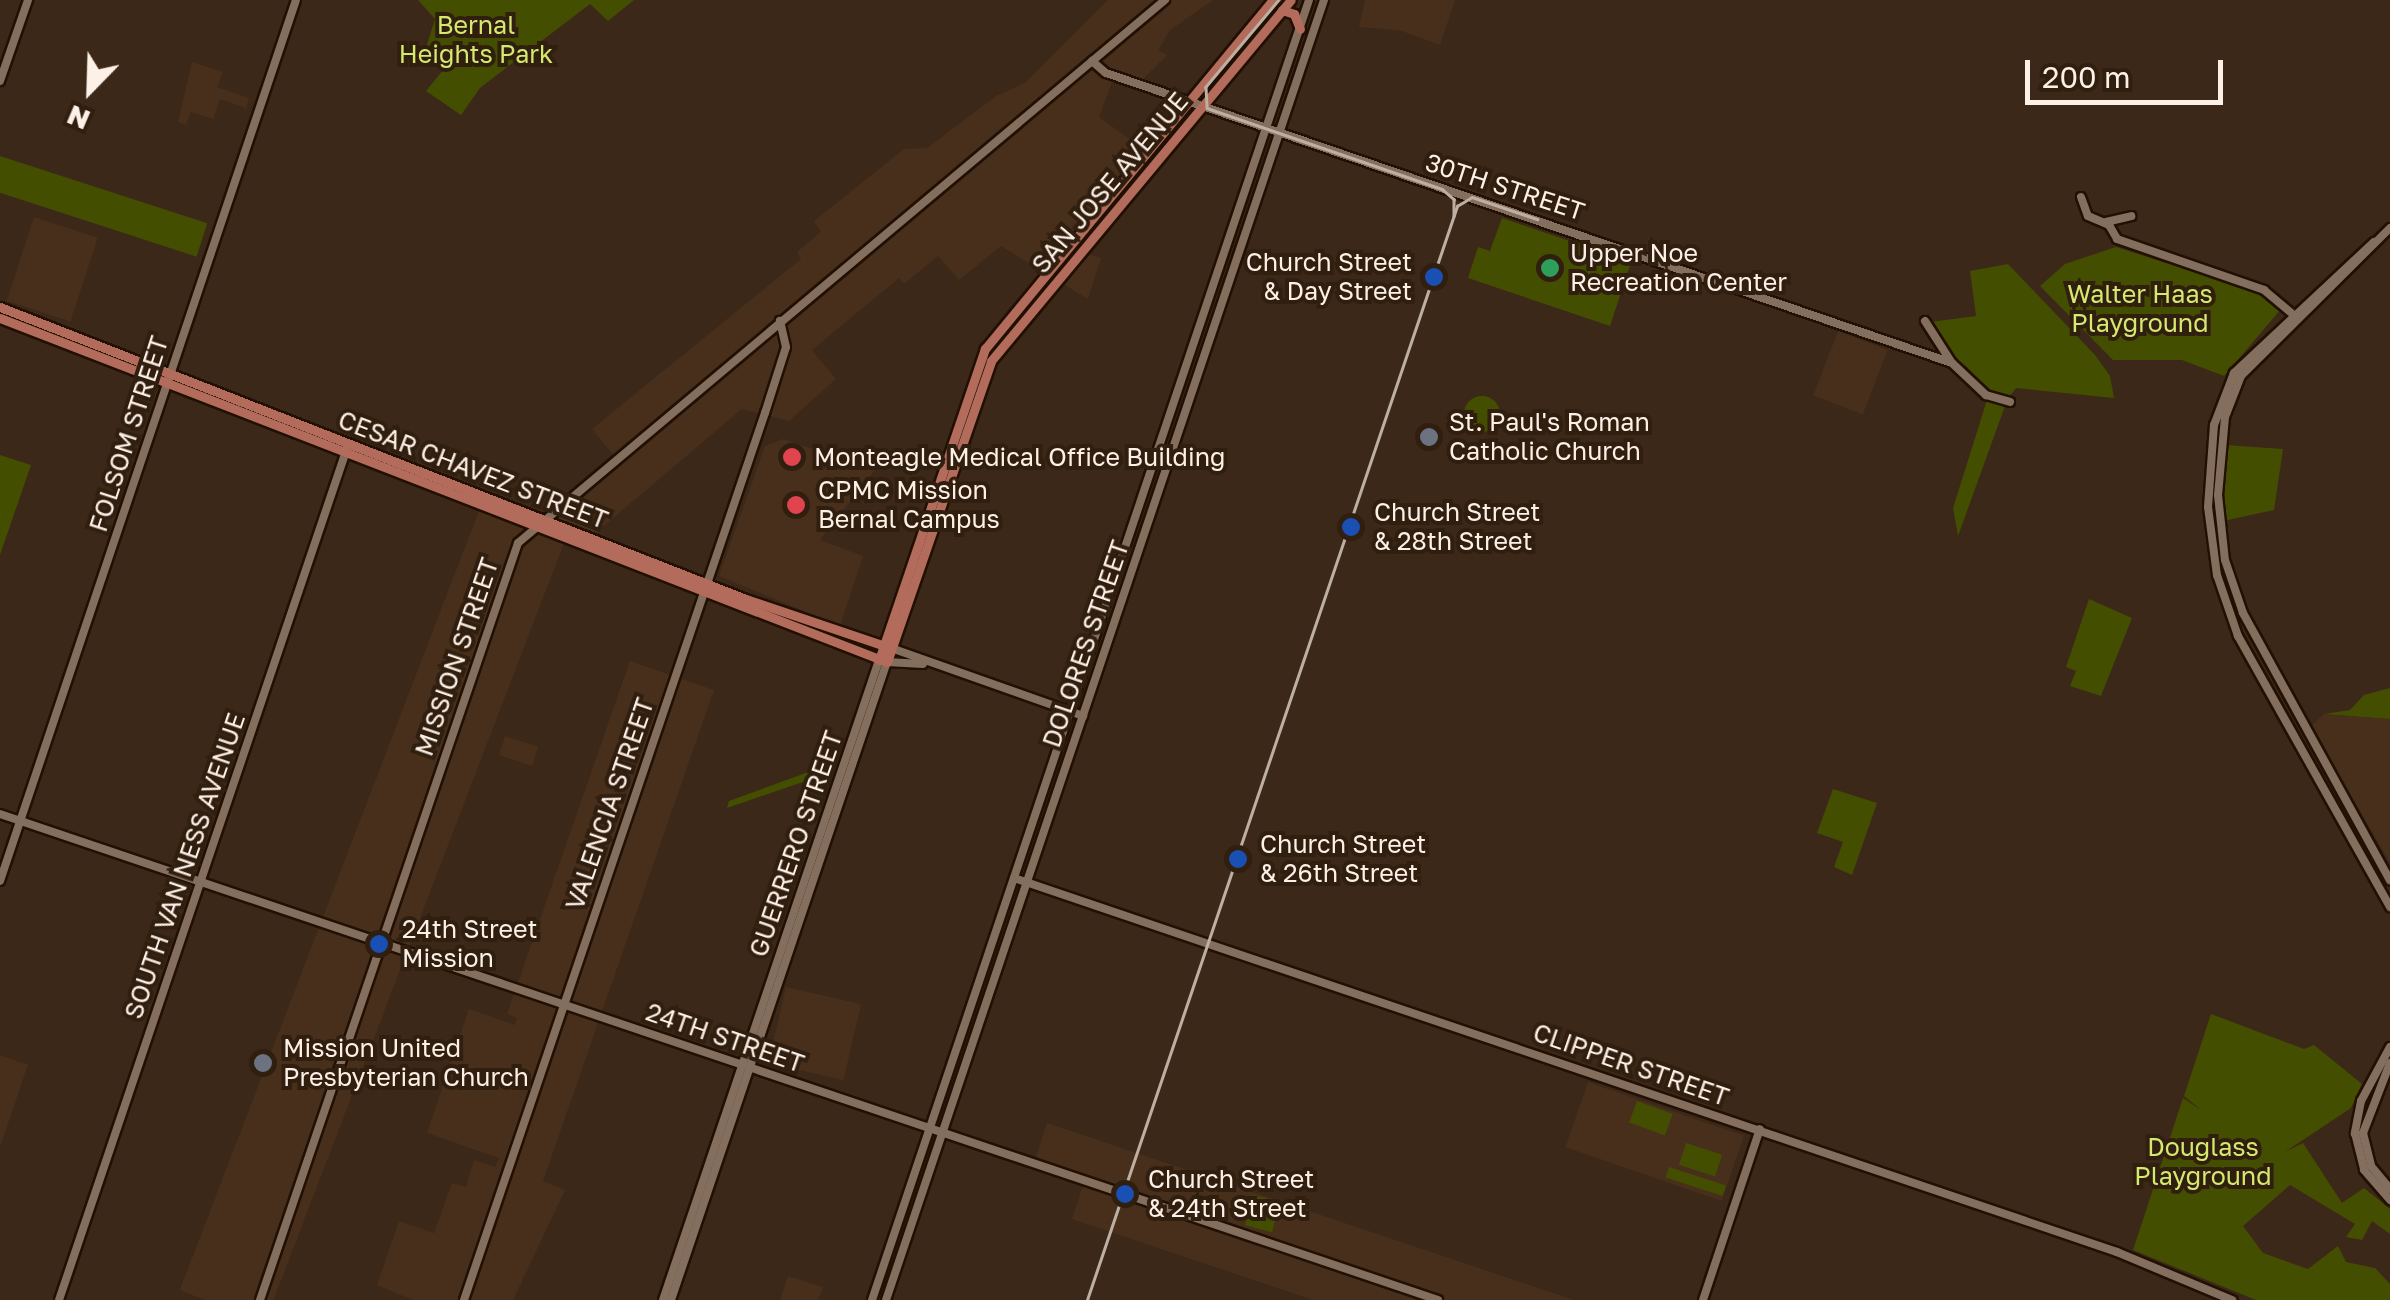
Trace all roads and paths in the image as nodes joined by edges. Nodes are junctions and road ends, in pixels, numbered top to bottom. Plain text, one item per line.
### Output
1 (28, 0) edge
2 (296, 0) edge
3 (1165, 0) edge
4 (1274, 0) edge
5 (1292, 0) edge
6 (1308, 0) edge
7 (1324, 0) edge
8 (1282, 10) junction
9 (1300, 29) junction
10 (1293, 50) junction
11 (1306, 54) junction
12 (1092, 61) junction
13 (0, 81) edge
14 (1189, 102) junction
15 (1200, 106) junction
16 (1267, 128) junction
17 (1280, 132) junction
18 (2081, 196) dead end
19 (2131, 216) dead end
20 (2105, 222) junction
21 (2390, 228) edge
22 (2374, 242) junction
23 (0, 306) edge
24 (2291, 313) junction
25 (0, 318) edge
26 (780, 321) junction
27 (1925, 321) dead end
28 (1952, 363) junction
29 (169, 378) junction
30 (968, 401) junction
31 (2010, 402) dead end
32 (347, 449) junction
33 (538, 524) junction
34 (706, 583) junction
35 (702, 594) junction
36 (887, 647) junction
37 (883, 661) junction
38 (933, 665) junction
39 (1070, 712) junction
40 (1082, 716) junction
41 (0, 814) edge
42 (20, 821) junction
43 (1014, 878) junction
44 (2390, 880) edge
45 (0, 881) edge
46 (200, 882) junction
47 (1026, 882) junction
48 (2390, 908) edge
49 (381, 943) junction
50 (563, 1004) junction
51 (2390, 1047) edge
52 (2390, 1064) edge
53 (746, 1066) junction
54 (930, 1128) junction
55 (1760, 1130) junction
56 (942, 1132) junction
57 (2390, 1190) edge
58 (2390, 1200) edge
59 (59, 1300) edge
60 (260, 1300) edge
61 (464, 1300) edge
62 (663, 1300) edge
63 (671, 1300) edge
64 (872, 1300) edge
65 (886, 1300) edge
66 (1438, 1300) edge
67 (1703, 1300) edge
68 (2232, 1300) edge

1 - 13 main road
2 - 29 main road, FOLSOM STREET
3 - 12 main road, MISSION STREET
4 - 14 main road, SAN JOSE AVENUE
5 - 8 main road, SAN JOSE AVENUE
6 - 9 main road, DOLORES STREET
7 - 11 main road, DOLORES STREET
8 - 9 main road
8 - 15 main road, SAN JOSE AVENUE
9 - 10 main road, DOLORES STREET
10 - 11 main road
10 - 16 main road, DOLORES STREET
11 - 17 main road, DOLORES STREET
12 - 14 main road, 30TH STREET
12 - 26 main road, MISSION STREET
14 - 15 main road, 30TH STREET
14 - 30 main road, SAN JOSE AVENUE
15 - 16 main road, 30TH STREET
15 - 30 main road, SAN JOSE AVENUE
16 - 17 main road, 30TH STREET
16 - 39 main road, DOLORES STREET
17 - 28 main road, 30TH STREET
17 - 40 main road, DOLORES STREET
18 - 20 main road
19 - 20 main road
20 - 24 main road
21 - 22 main road
22 - 24 main road
22 - 44 main road
23 - 29 main road, CESAR CHAVEZ STREET
24 - 48 main road
25 - 29 main road, CESAR CHAVEZ STREET
26 - 33 main road, MISSION STREET
26 - 34 main road, VALENCIA STREET
27 - 28 main road
28 - 31 main road, 30TH STREET
29 - 32 main road, CESAR CHAVEZ STREET
29 - 42 main road, FOLSOM STREET
30 - 36 main road, GUERRERO STREET
32 - 33 main road, CESAR CHAVEZ STREET
32 - 46 main road, SOUTH VAN NESS AVENUE
33 - 34 main road, CESAR CHAVEZ STREET
33 - 35 main road, CESAR CHAVEZ STREET
33 - 49 main road, MISSION STREET
34 - 35 main road, VALENCIA STREET
34 - 36 main road, CESAR CHAVEZ STREET
35 - 37 main road, CESAR CHAVEZ STREET
35 - 50 main road, VALENCIA STREET
36 - 37 main road, GUERRERO STREET
36 - 38 main road, CESAR CHAVEZ STREET
37 - 38 main road, CESAR CHAVEZ STREET
37 - 53 main road, GUERRERO STREET
38 - 39 main road, CESAR CHAVEZ STREET
39 - 40 main road, CESAR CHAVEZ STREET
39 - 43 main road, DOLORES STREET
40 - 47 main road, DOLORES STREET
41 - 42 main road, 24TH STREET
42 - 45 main road, FOLSOM STREET
42 - 46 main road, 24TH STREET
43 - 47 main road, CLIPPER STREET
43 - 54 main road, DOLORES STREET
46 - 49 main road, 24TH STREET
46 - 59 main road, SOUTH VAN NESS AVENUE
47 - 55 main road, CLIPPER STREET
47 - 56 main road, DOLORES STREET
49 - 50 main road, 24TH STREET
49 - 60 main road, MISSION STREET
50 - 53 main road, 24TH STREET
50 - 61 main road, VALENCIA STREET
51 - 58 main road
52 - 57 main road
53 - 54 main road, 24TH STREET
53 - 62 main road, GUERRERO STREET
53 - 63 main road, GUERRERO STREET
54 - 56 main road, 24TH STREET
54 - 64 main road, DOLORES STREET
55 - 67 main road
55 - 68 main road, CLIPPER STREET
56 - 65 main road, DOLORES STREET
56 - 66 main road, 24TH STREET

